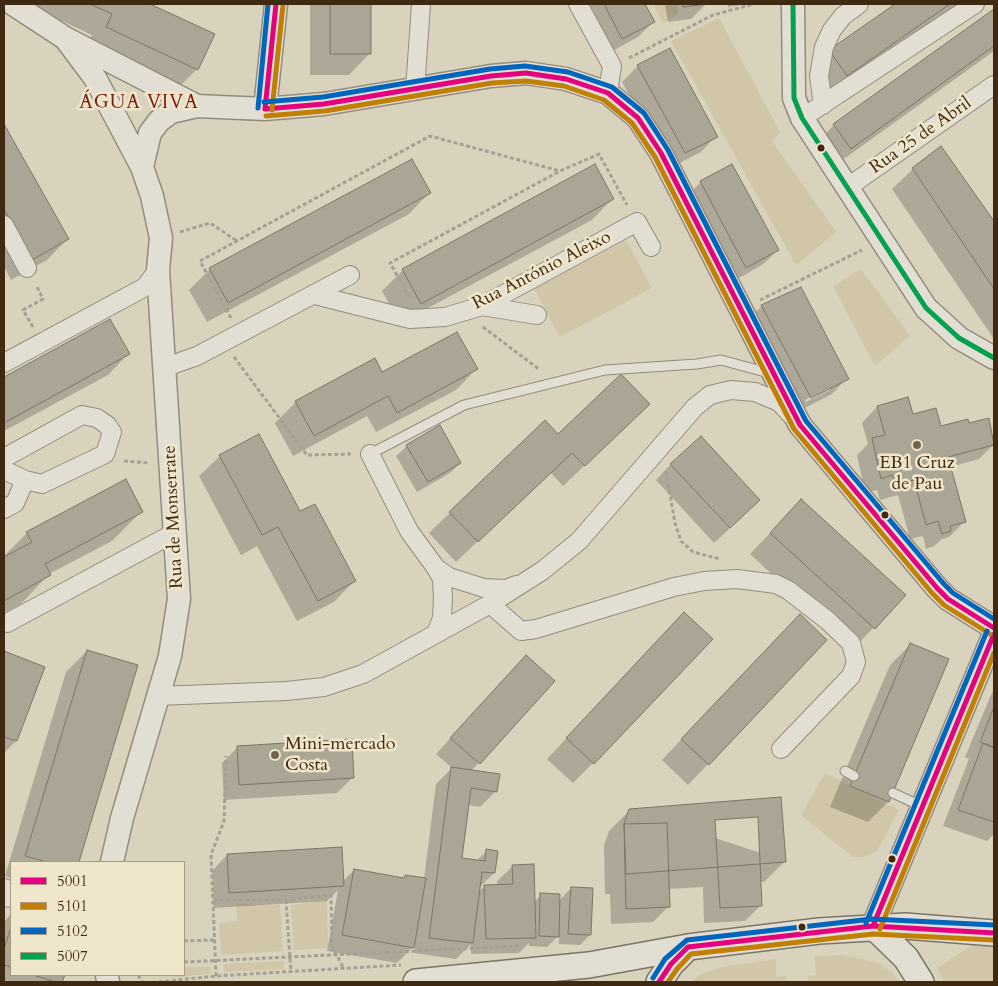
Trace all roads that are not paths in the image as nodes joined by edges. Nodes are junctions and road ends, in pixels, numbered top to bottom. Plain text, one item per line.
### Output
1 (13, 4) edge
2 (276, 4) edge
3 (421, 4) edge
4 (578, 4) edge
5 (793, 4) edge
6 (859, 4) edge
7 (974, 4) edge
8 (65, 38) junction
9 (994, 86) edge
10 (414, 90) junction
11 (608, 93) junction
12 (823, 105) junction
13 (197, 106) junction
14 (265, 109) junction
15 (802, 118) junction
16 (142, 167) junction
17 (848, 187) junction
18 (4, 225) edge
19 (652, 247) dead end
20 (27, 268) road end
21 (158, 270) junction
22 (350, 275) dead end
23 (315, 295) junction
24 (482, 306) junction
25 (537, 315) dead end
26 (994, 358) edge
27 (4, 363) edge
28 (166, 367) junction
29 (776, 376) junction
30 (800, 426) junction
31 (370, 454) joint
32 (4, 458) edge
33 (4, 470) edge
34 (24, 480) junction
35 (4, 509) edge
36 (176, 532) junction
37 (436, 568) junction
38 (526, 582) junction
39 (490, 604) junction
40 (7, 622) dead end
41 (994, 628) edge
42 (436, 634) junction
43 (994, 634) edge
44 (158, 696) junction
45 (781, 749) dead end
46 (845, 771) dead end
47 (854, 776) dead end
48 (893, 793) dead end
49 (924, 807) junction
50 (112, 861) edge
51 (873, 926) junction
52 (994, 934) edge
53 (688, 947) junction
54 (416, 982) edge
55 (659, 982) edge
56 (922, 982) edge

1 - 8 street, Rua de Monserrate
2 - 14 street
3 - 10 street
4 - 11 street
5 - 15 street
6 - 12 street
7 - 12 street
8 - 13 street, Rua de Monserrate
8 - 16 street, Rua de Monserrate
9 - 17 street, Rua 25 de Abril
10 - 11 street, Rua de Monserrate
10 - 14 street, Rua de Monserrate
11 - 29 street
12 - 15 street
13 - 14 street, Rua de Monserrate
13 - 16 street, Rua de Monserrate
15 - 17 street
16 - 21 street, Rua de Monserrate
17 - 26 street
18 - 20 street
19 - 24 street, Rua António Aleixo
21 - 27 street
21 - 28 street, Rua de Monserrate
22 - 23 street
23 - 24 street, Rua António Aleixo
23 - 28 street
24 - 25 street
28 - 36 street, Rua de Monserrate
29 - 30 street
29 - 31 lane
30 - 38 street
30 - 41 street
31 - 37 street
32 - 34 street
33 - 34 street
34 - 35 street
36 - 40 street
36 - 44 street, Rua de Monserrate
37 - 38 street
37 - 42 street
38 - 39 street
39 - 42 street
39 - 45 street
42 - 44 street
43 - 49 street
44 - 50 street, Rua de Monserrate
46 - 47 lane
48 - 49 lane
49 - 51 street
51 - 52 main road
51 - 53 main road
51 - 56 main road
53 - 54 main road
53 - 55 main road

